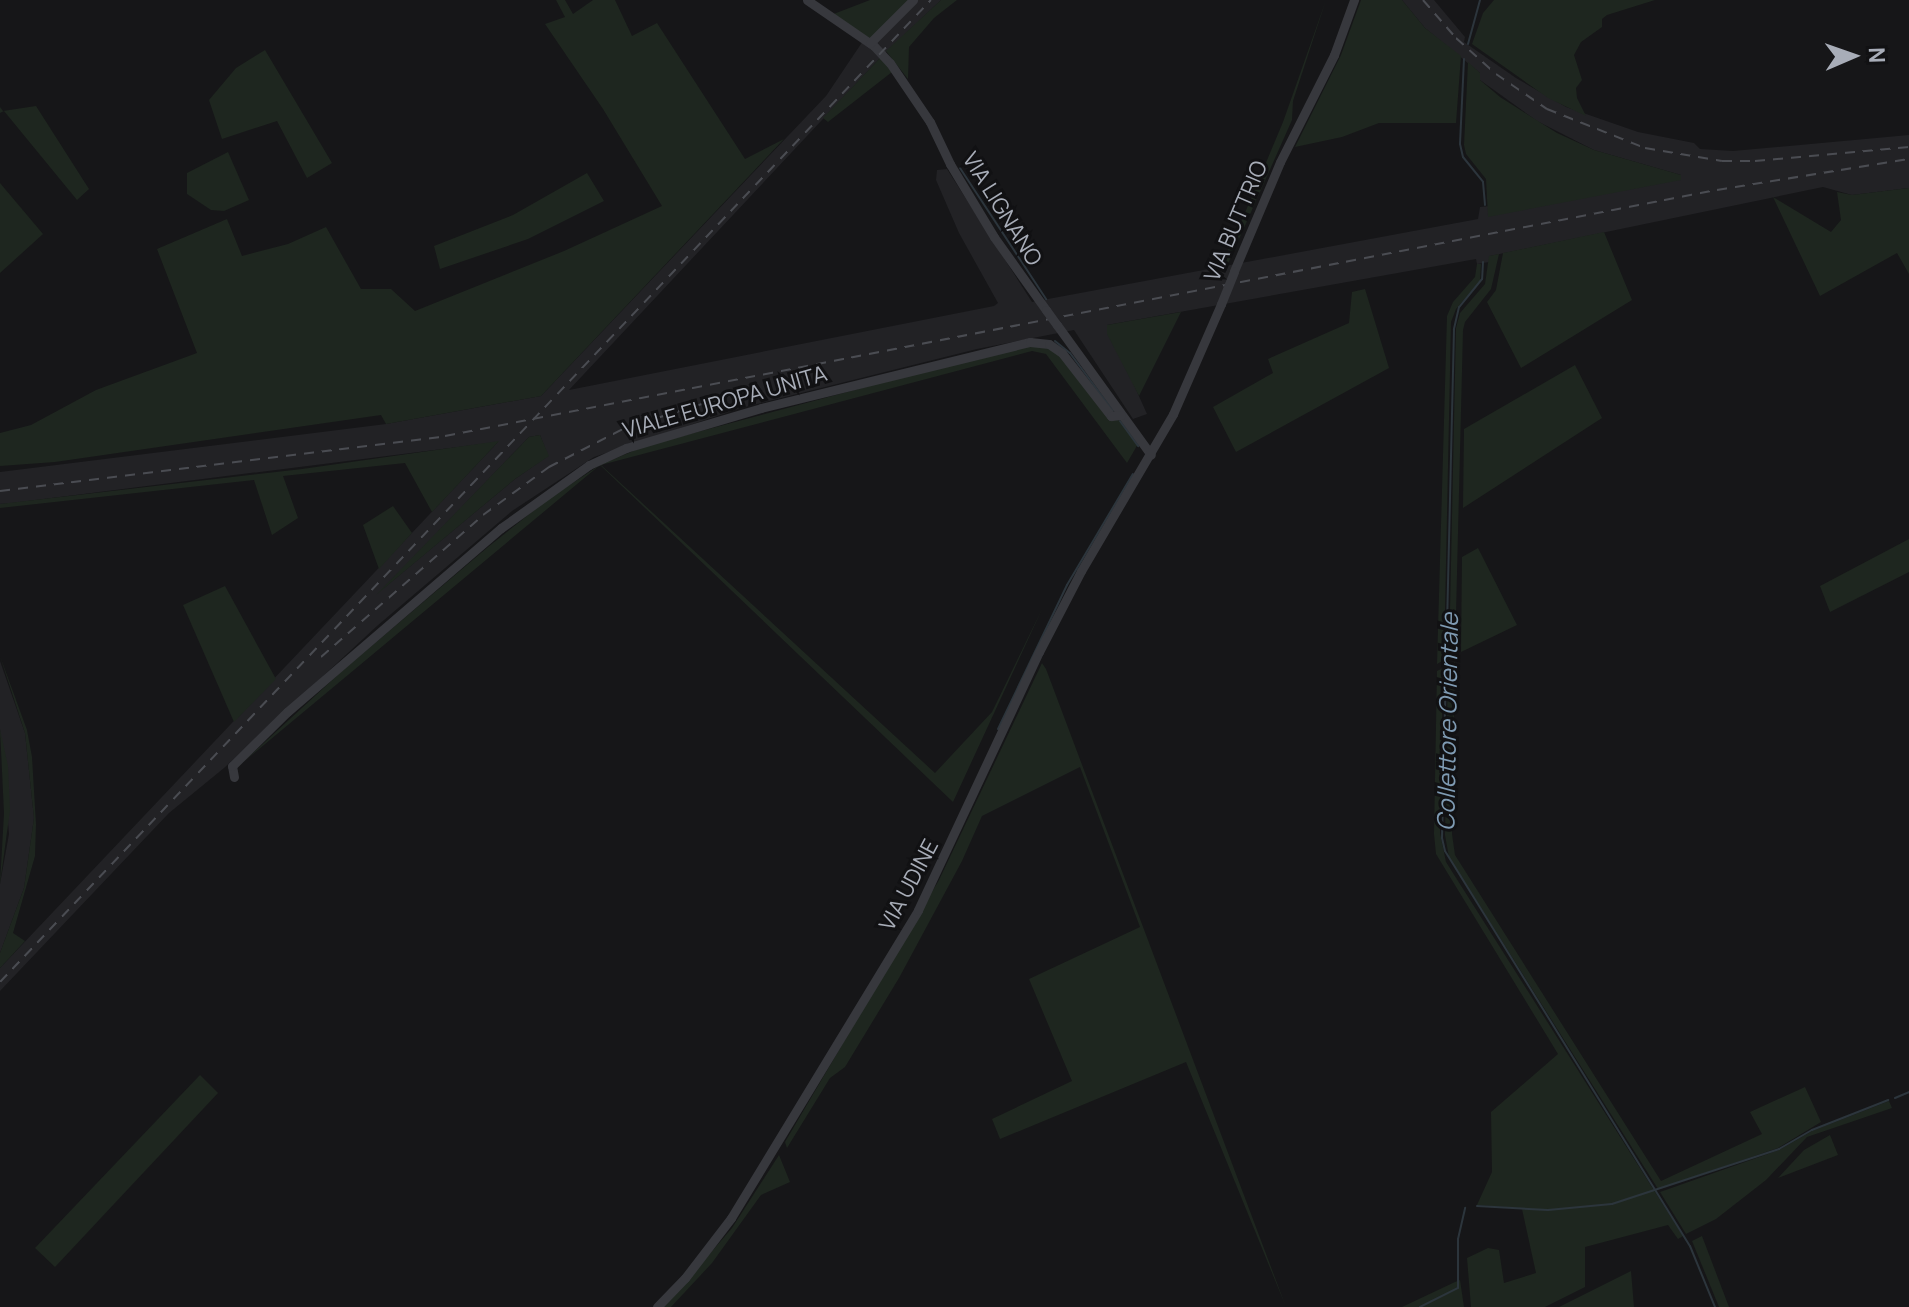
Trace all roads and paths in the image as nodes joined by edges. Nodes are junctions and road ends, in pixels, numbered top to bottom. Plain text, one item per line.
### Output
1 (807, 0) edge
2 (913, 0) edge
3 (1354, 0) edge
4 (870, 43) junction
5 (1121, 415) junction
6 (1151, 455) junction
7 (234, 777) dead end
8 (657, 1307) edge

1 - 4 street, VIA LIGNANO
2 - 4 street
3 - 6 street, VIA BUTTRIO, bridge
4 - 5 street, VIA LIGNANO, bridge
5 - 6 street, VIA LIGNANO
5 - 7 street, VIALE EUROPA UNITA
6 - 8 street, VIA UDINE

